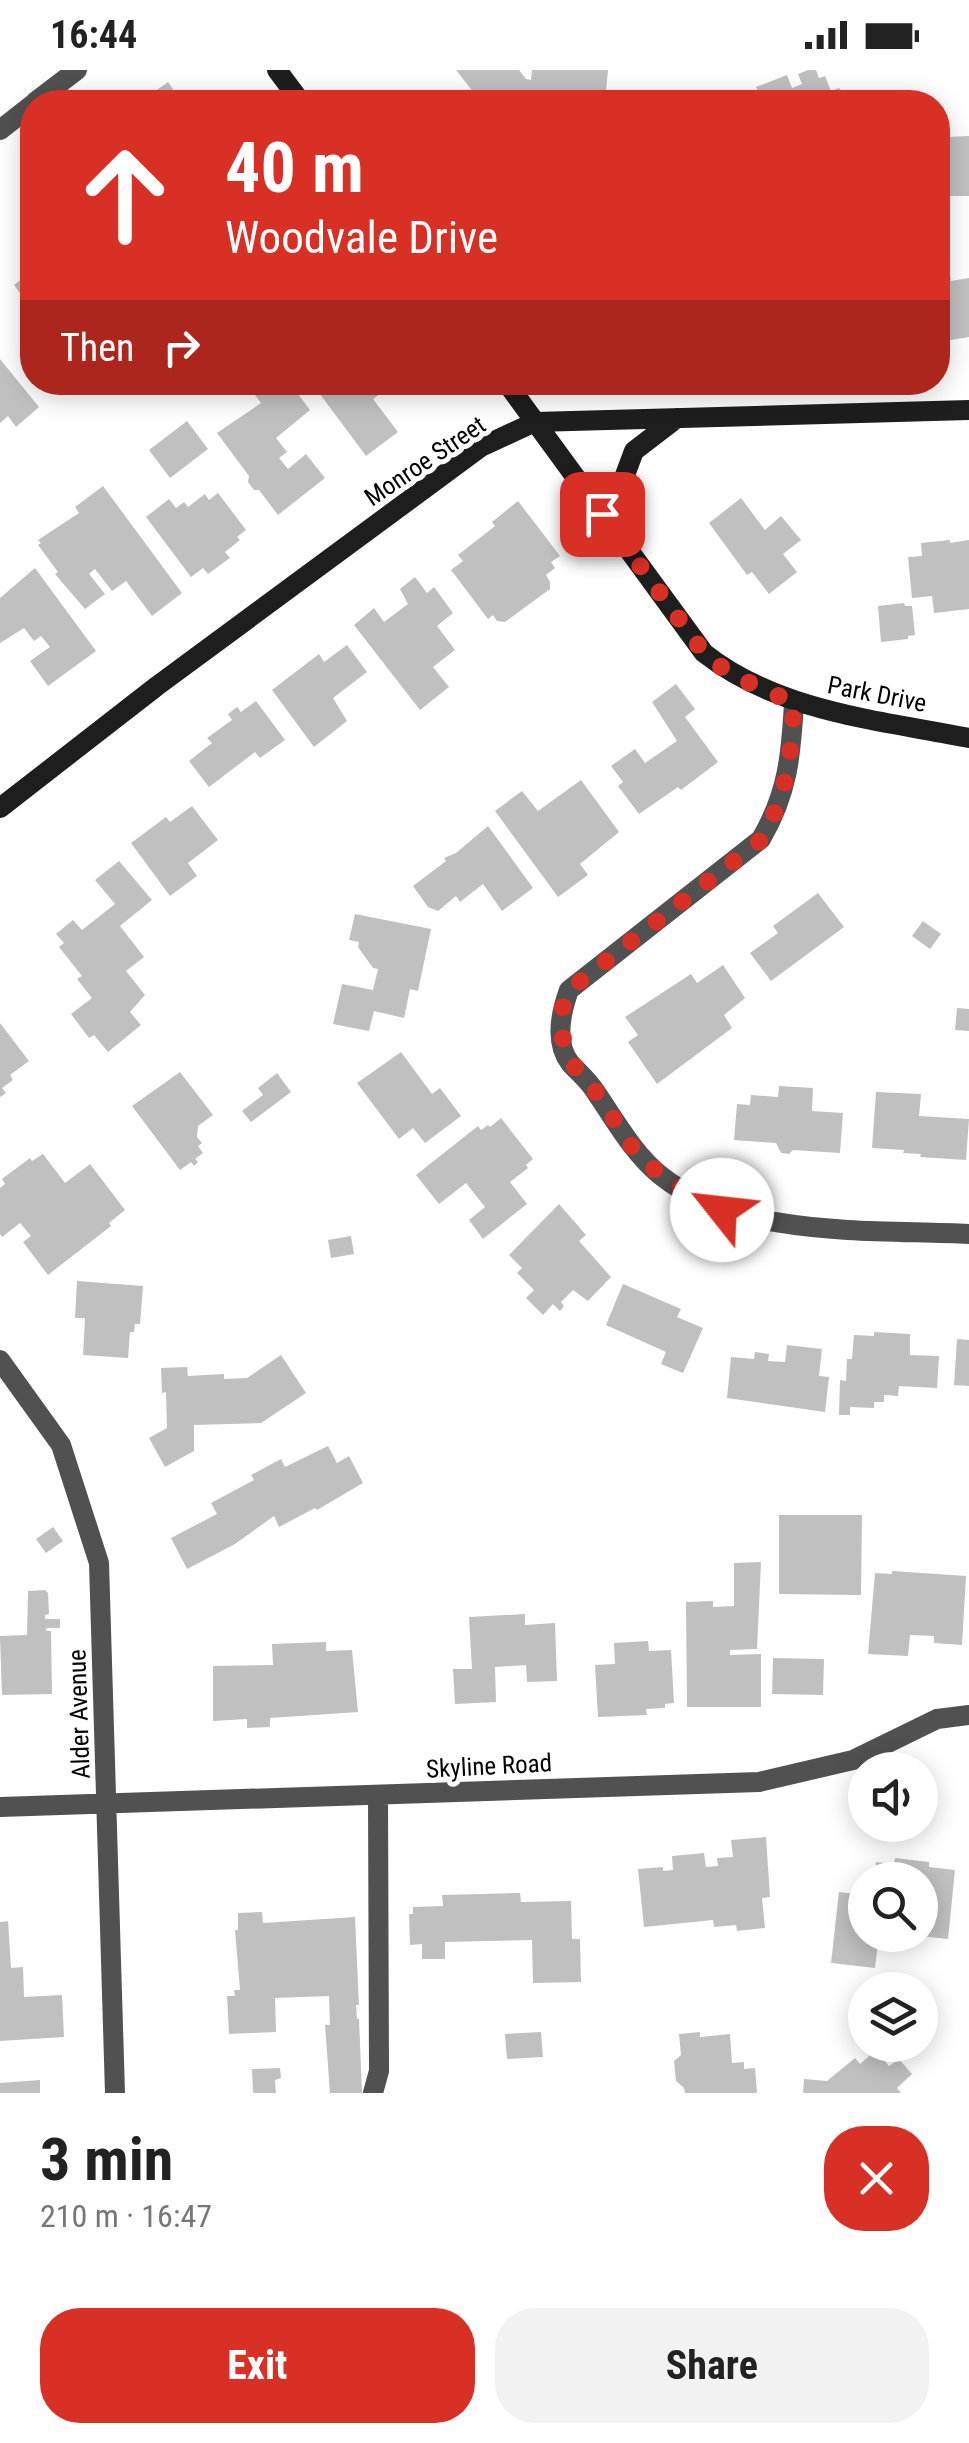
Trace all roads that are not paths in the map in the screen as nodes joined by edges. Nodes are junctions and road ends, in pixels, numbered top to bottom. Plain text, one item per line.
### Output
1 (77, 70) edge
2 (52, 90) edge
3 (20, 115) edge
4 (0, 130) edge
5 (515, 395) edge
6 (969, 410) edge
7 (677, 418) junction
8 (535, 422) junction
9 (624, 544) junction
10 (794, 703) junction
11 (969, 738) edge
12 (0, 808) edge
13 (969, 1234) edge
14 (0, 1360) edge
15 (969, 1714) edge
16 (378, 1796) junction
17 (106, 1804) junction
18 (0, 1808) edge
19 (115, 2093) edge
20 (373, 2093) edge

1 - 2 street
3 - 4 street
5 - 8 street, Park Drive
6 - 7 street, Monroe Street
7 - 8 street, Monroe Street
7 - 9 street
8 - 9 street, Park Drive
8 - 12 street, Monroe Street
9 - 10 street, Park Drive
10 - 11 street, Park Drive
10 - 13 street
14 - 17 street, Alder Avenue
15 - 16 street, Skyline Road
16 - 17 street, Skyline Road
16 - 20 street
17 - 18 street, Skyline Road
17 - 19 street, Alder Avenue

